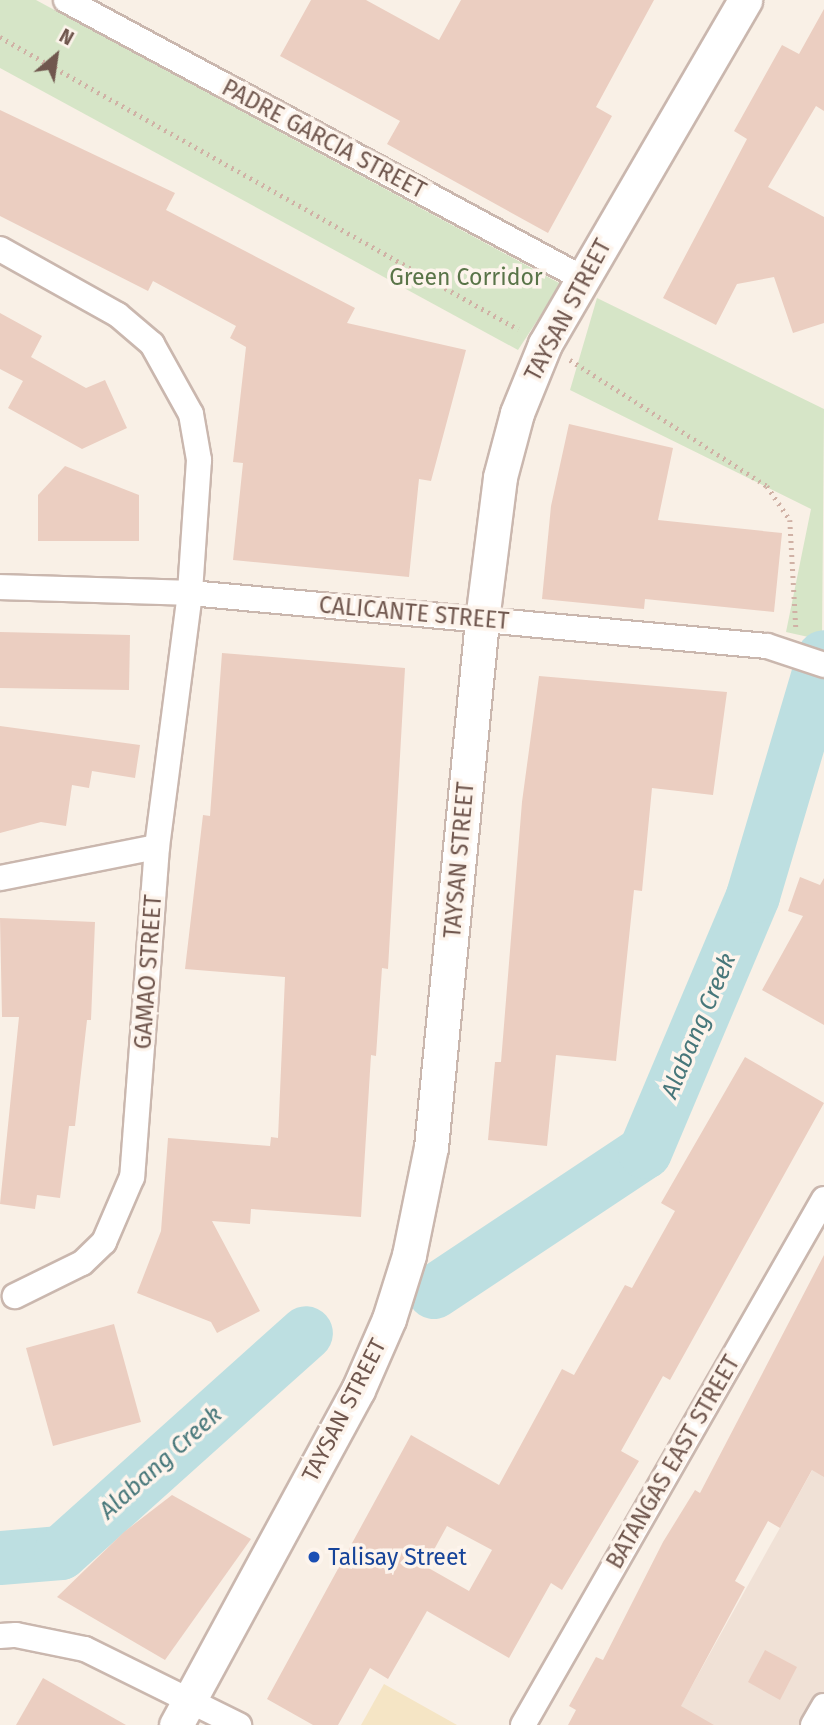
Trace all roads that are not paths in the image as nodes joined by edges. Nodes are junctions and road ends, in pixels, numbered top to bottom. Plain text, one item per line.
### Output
1 (66, 0) edge
2 (745, 0) edge
3 (0, 250) edge
4 (582, 278) junction
5 (0, 587) edge
6 (190, 593) junction
7 (482, 620) junction
8 (824, 665) edge
9 (156, 847) junction
10 (0, 878) edge
11 (824, 1199) edge
12 (15, 1296) dead end
13 (0, 1636) edge
14 (824, 1706) edge
15 (182, 1712) edge
16 (239, 1725) edge
17 (523, 1725) edge
18 (813, 1725) edge

1 - 4 street, PADRE GARCIA STREET
2 - 4 street, TAYSAN STREET
3 - 6 street, GAMAO STREET
4 - 7 street, TAYSAN STREET
5 - 6 street, CALICANTE STREET
6 - 7 street, CALICANTE STREET
6 - 9 street, GAMAO STREET
7 - 8 street, CALICANTE STREET
7 - 15 street, TAYSAN STREET
9 - 10 street
9 - 12 street, GAMAO STREET
11 - 17 street, BATANGAS EAST STREET
13 - 15 street
14 - 18 street
15 - 16 street

